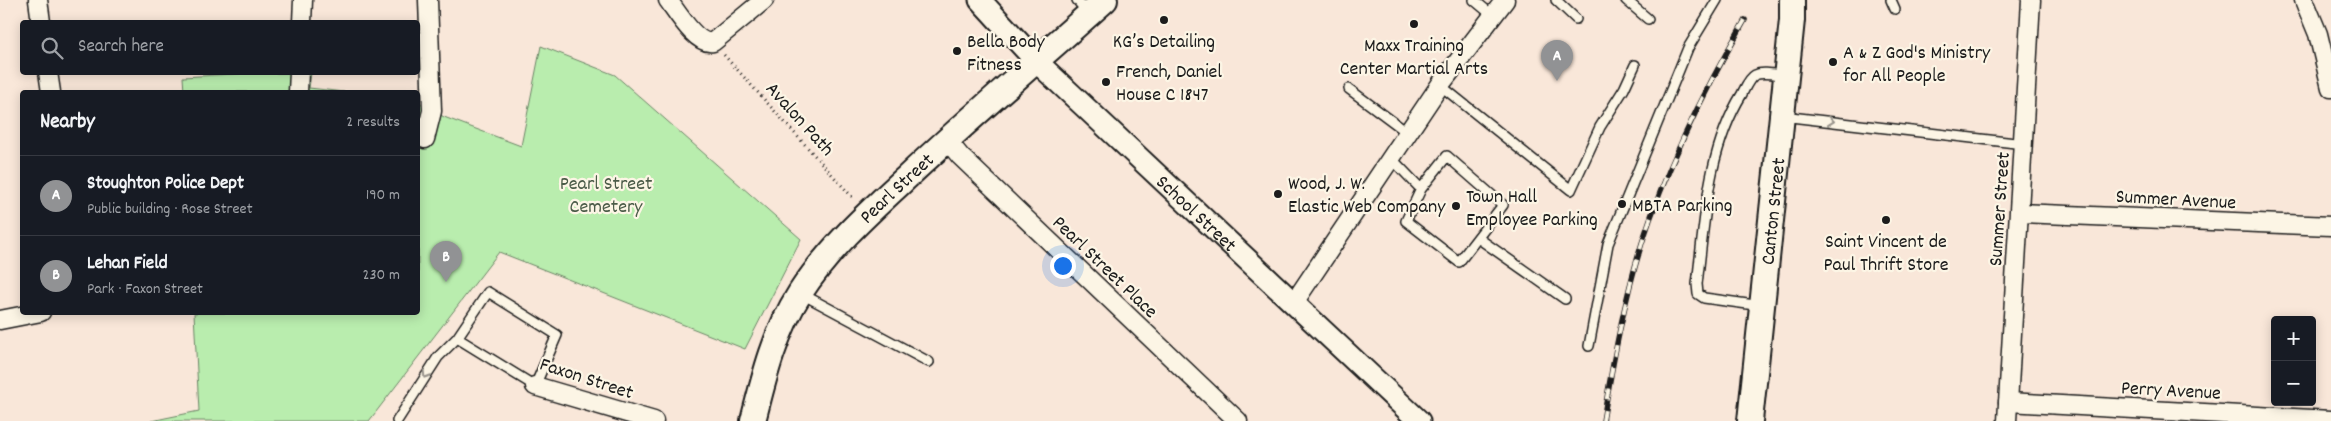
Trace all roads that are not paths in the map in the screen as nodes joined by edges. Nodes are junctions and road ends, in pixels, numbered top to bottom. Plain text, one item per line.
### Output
1 (38, 0) edge
2 (303, 0) edge
3 (428, 0) edge
4 (668, 0) edge
5 (764, 0) edge
6 (980, 0) edge
7 (1474, 0) edge
8 (1505, 0) edge
9 (1556, 0) edge
10 (1626, 0) edge
11 (1717, 0) edge
12 (1792, 0) edge
13 (1891, 0) edge
14 (2031, 0) edge
15 (2304, 0) edge
16 (1090, 5) edge
17 (1895, 9) dead end
18 (1492, 15) junction
19 (1576, 18) dead end
20 (1648, 19) dead end
21 (41, 20) edge
22 (302, 20) edge
23 (1036, 60) junction
24 (1635, 65) dead end
25 (48, 75) edge
26 (299, 75) edge
27 (1786, 76) junction
28 (1440, 85) junction
29 (2331, 88) edge
30 (1349, 89) dead end
31 (51, 90) edge
32 (298, 90) edge
33 (1782, 116) junction
34 (1408, 133) junction
35 (425, 139) dead end
36 (947, 140) junction
37 (2024, 144) junction
38 (1391, 158) junction
39 (1421, 189) junction
40 (2020, 213) junction
41 (2331, 226) edge
42 (1478, 238) junction
43 (800, 293) junction
44 (1565, 299) dead end
45 (1293, 304) junction
46 (1762, 306) junction
47 (26, 315) edge
48 (0, 320) edge
49 (457, 338) junction
50 (1589, 346) dead end
51 (929, 362) dead end
52 (535, 386) junction
53 (2008, 402) junction
54 (1236, 420) edge
55 (2331, 420) edge
56 (397, 421) edge
57 (654, 421) edge
58 (753, 421) edge
59 (1418, 421) edge
60 (1750, 421) edge
61 (2007, 421) edge

1 - 21 street
2 - 22 street
3 - 35 street
4 - 5 street
6 - 23 street, School Street
7 - 18 lane
8 - 18 street
9 - 19 lane
10 - 20 lane
11 - 50 lane
12 - 27 main road, Canton Street
13 - 17 lane
14 - 37 street, Summer Street
15 - 29 street
16 - 23 main road, Pearl Street
18 - 28 street
23 - 36 main road, Pearl Street
23 - 45 street, School Street
24 - 28 lane
25 - 31 street
26 - 32 street
27 - 33 main road, Canton Street
27 - 46 lane
28 - 34 street
30 - 34 lane
33 -> 37 lane
33 - 46 main road, Canton Street
34 - 38 street
36 - 43 main road, Pearl Street
36 - 54 street, Pearl Street Place
37 - 40 street, Summer Street
38 - 39 lane
38 - 45 street
39 - 42 lane
39 - 42 lane
40 - 41 street, Summer Avenue
40 - 53 street, Summer Street
42 - 44 lane
43 - 51 lane
43 - 58 main road, Pearl Street
45 - 59 street, School Street
46 - 60 main road, Canton Street
47 - 48 street
49 - 52 lane, Faxon Street
49 - 52 lane
49 -> 56 lane
52 - 57 street, Faxon Street
53 - 55 street, Perry Avenue
53 - 61 street, Summer Street

